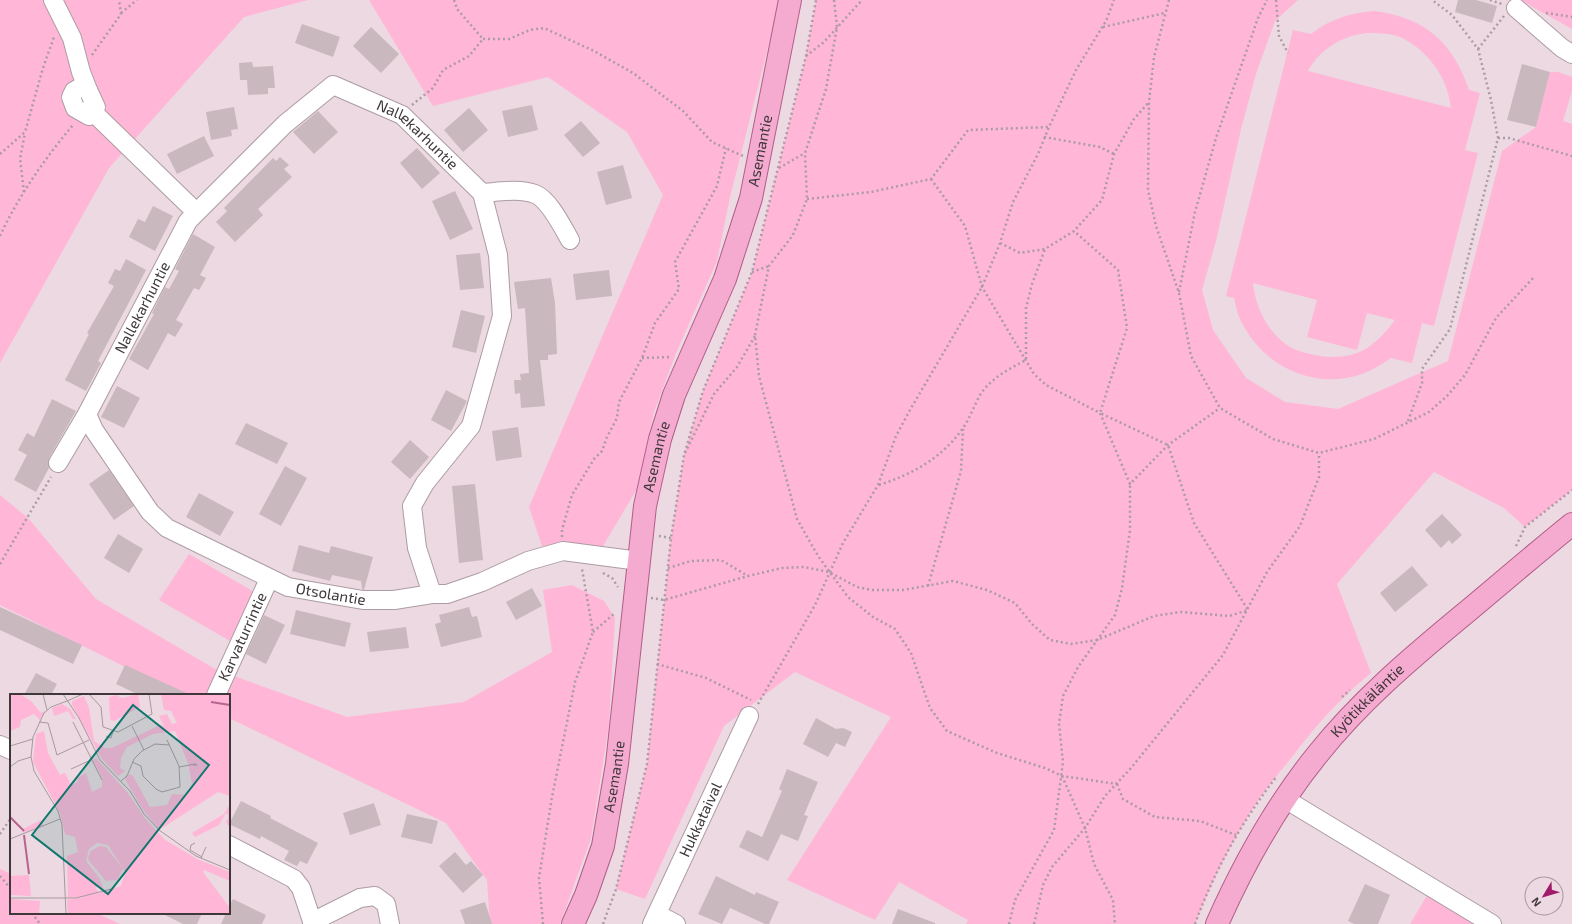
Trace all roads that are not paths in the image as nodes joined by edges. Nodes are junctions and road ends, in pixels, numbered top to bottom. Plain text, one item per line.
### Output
1 (53, 0) edge
2 (790, 0) edge
3 (1511, 11) road end
4 (1572, 54) edge
5 (482, 194) junction
6 (196, 212) junction
7 (570, 240) dead end
8 (87, 414) junction
9 (58, 463) road end
10 (1572, 524) edge
11 (639, 561) junction
12 (269, 579) junction
13 (432, 594) junction
14 (216, 694) edge
15 (754, 709) road end
16 (0, 745) edge
17 (10, 750) edge
18 (1285, 798) junction
19 (230, 846) edge
20 (654, 919) edge
21 (312, 923) edge
22 (390, 924) edge
23 (573, 924) edge
24 (676, 924) edge
25 (1217, 924) edge
26 (1492, 924) edge

1 - 6 street
2 - 11 main road, Asemantie
3 - 4 street
5 - 6 street, Nallekarhuntie
5 - 7 street
5 - 13 street
6 - 8 street, Nallekarhuntie
8 - 9 street, Nallekarhuntie
8 - 12 street, Otsolantie
10 - 18 main road, Kyötikkäläntie
11 - 13 street, Otsolantie
11 - 23 main road, Asemantie
12 - 13 street, Otsolantie
12 - 14 street, Karvaturrintie
15 - 20 street, Hukkataival
16 - 17 street
18 - 25 main road, Kyötikkäläntie
18 - 26 street
19 - 21 street
20 - 24 street
21 - 22 street

